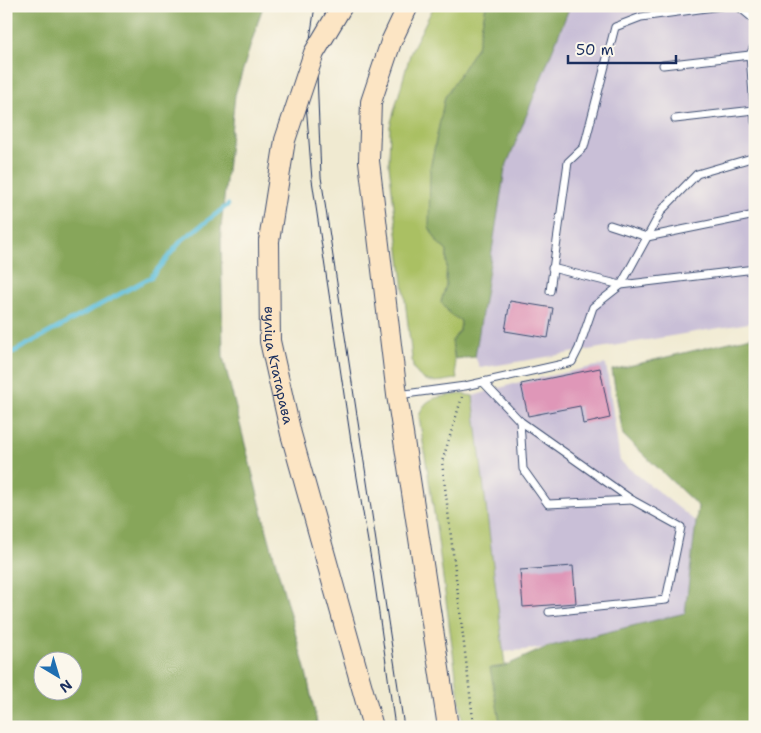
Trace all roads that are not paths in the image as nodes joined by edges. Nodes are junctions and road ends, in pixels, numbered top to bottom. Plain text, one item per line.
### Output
1 (342, 6) edge
2 (408, 6) edge
3 (721, 6) edge
4 (738, 6) edge
5 (755, 20) edge
6 (755, 44) edge
7 (750, 55) junction
8 (663, 65) dead end
9 (754, 85) edge
10 (754, 110) edge
11 (675, 119) dead end
12 (755, 122) edge
13 (755, 157) edge
14 (755, 215) edge
15 (610, 225) dead end
16 (647, 237) junction
17 (552, 268) junction
18 (755, 269) edge
19 (621, 285) junction
20 (550, 291) dead end
21 (483, 382) junction
22 (397, 395) junction
23 (520, 421) junction
24 (632, 500) junction
25 (549, 612) dead end
26 (373, 727) edge
27 (448, 727) edge

1 - 26 main road, вуліца Ктатарава, bridge
2 - 22 main road
3 - 17 lane
4 - 5 lane
6 - 7 lane
7 - 8 lane
7 - 9 lane
9 - 10 lane
10 - 11 lane
10 - 12 lane
13 - 16 lane
14 - 16 lane
15 - 16 lane
16 - 19 lane
17 - 19 lane
17 - 20 lane
18 - 19 lane
19 - 21 lane
21 - 22 lane
21 - 23 lane
22 - 27 main road
23 - 24 lane
23 - 24 lane
24 - 25 lane

